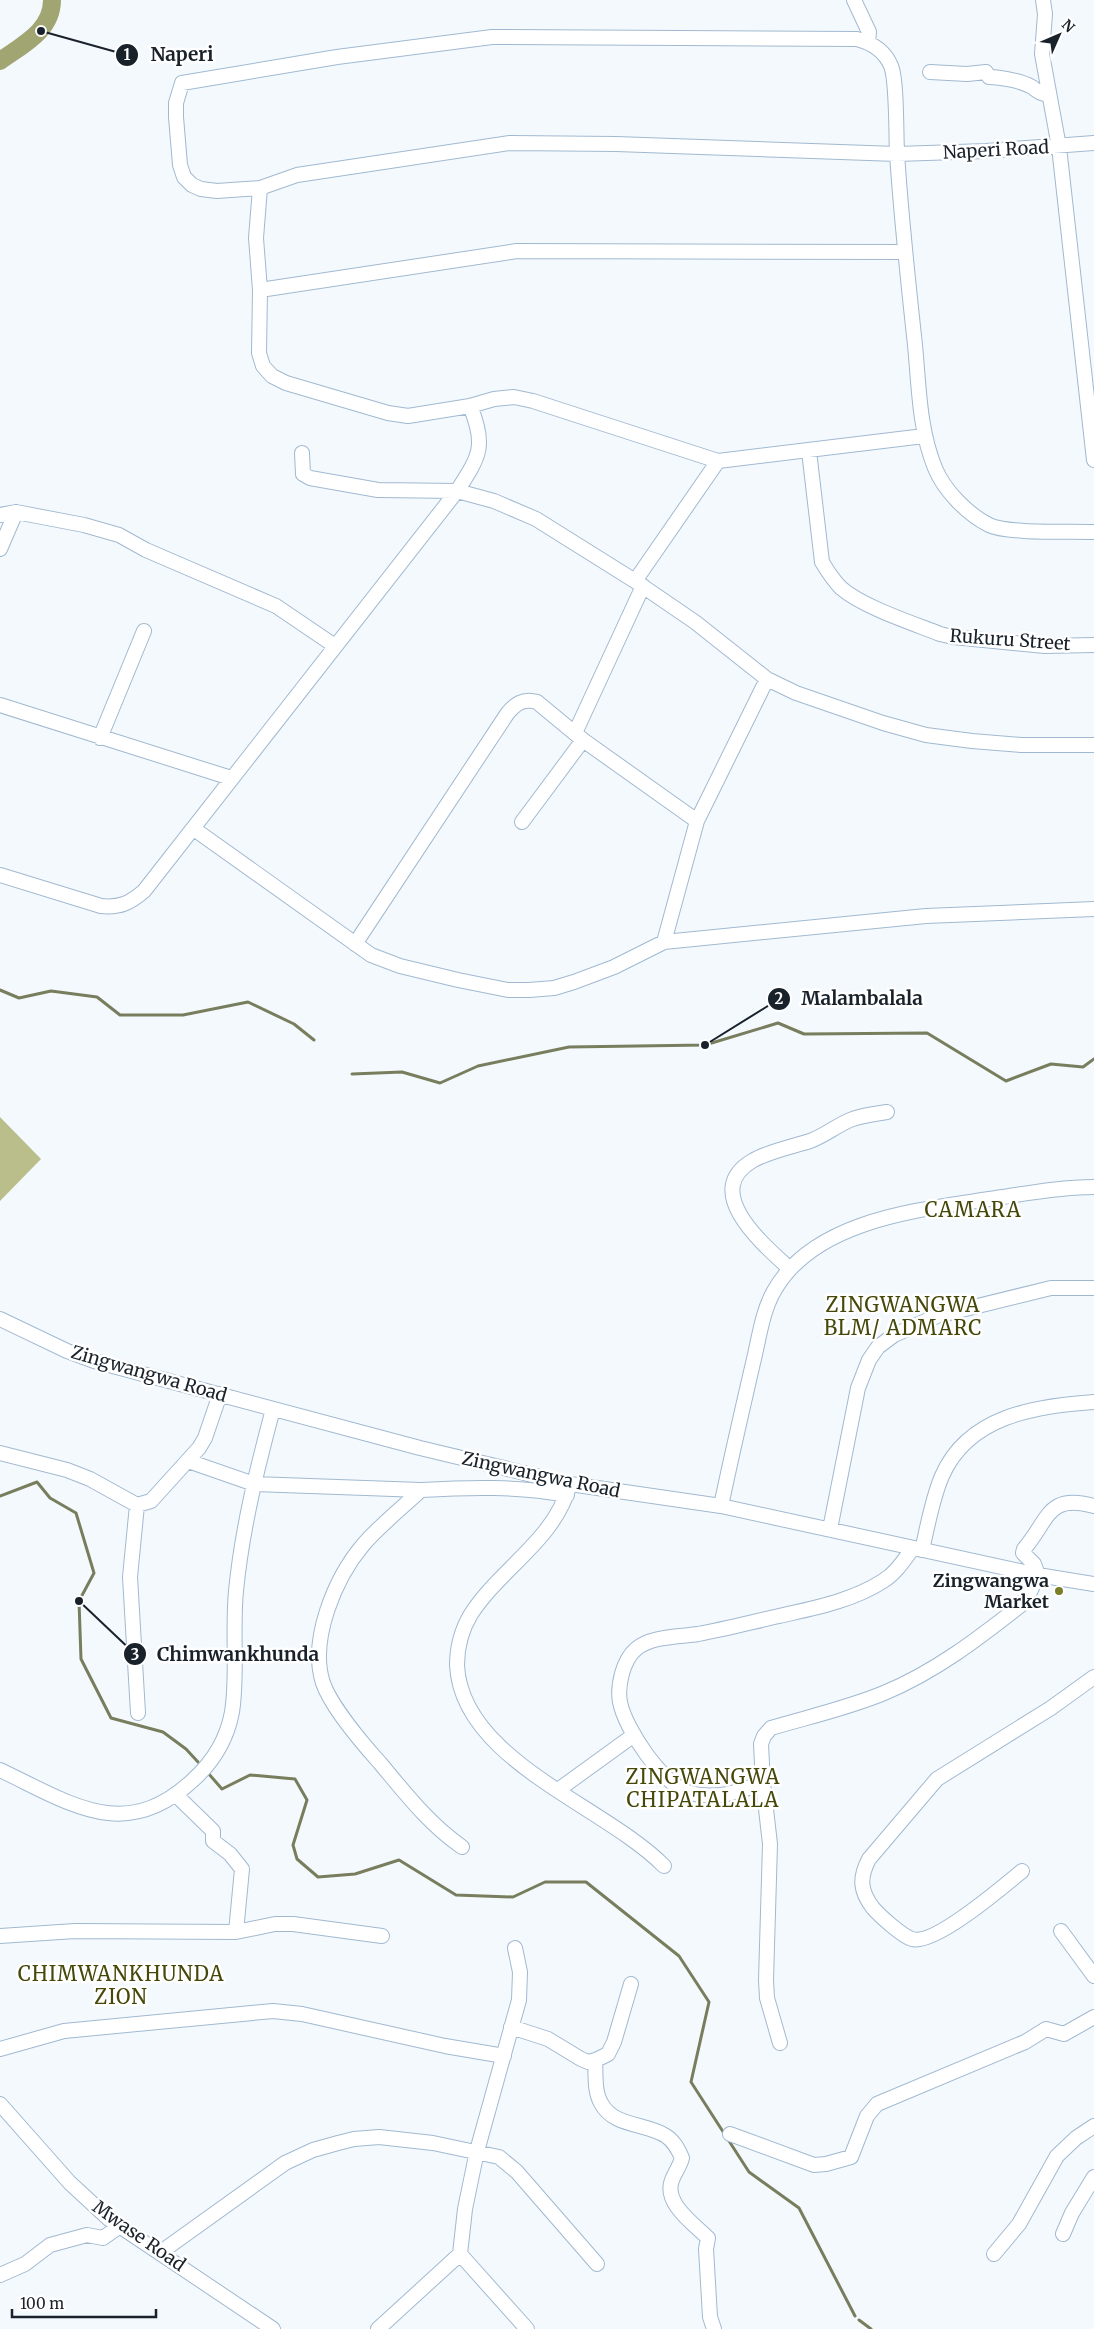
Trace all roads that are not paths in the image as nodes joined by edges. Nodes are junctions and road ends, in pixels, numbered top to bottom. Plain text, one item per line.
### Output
1 (854, 0) edge
2 (1043, 0) edge
3 (868, 42) junction
4 (930, 72) dead end
5 (1049, 95) junction
6 (1094, 143) edge
7 (1059, 146) junction
8 (897, 154) junction
9 (260, 188) junction
10 (905, 252) junction
11 (260, 290) junction
12 (1090, 387) edge
13 (470, 406) junction
14 (924, 436) junction
15 (809, 451) junction
16 (302, 453) dead end
17 (1094, 460) edge
18 (718, 461) junction
19 (458, 491) junction
20 (16, 512) junction
21 (0, 515) edge
22 (1094, 532) edge
23 (0, 549) edge
24 (639, 584) junction
25 (144, 631) dead end
26 (1094, 645) edge
27 (335, 646) junction
28 (766, 679) junction
29 (0, 705) edge
30 (579, 736) junction
31 (100, 738) junction
32 (1094, 745) edge
33 (231, 778) junction
34 (697, 821) junction
35 (522, 822) dead end
36 (194, 829) junction
37 (0, 875) edge
38 (1094, 909) edge
39 (664, 942) junction
40 (355, 944) junction
41 (887, 1112) dead end
42 (1094, 1187) edge
43 (790, 1269) junction
44 (1094, 1288) edge
45 (0, 1319) edge
46 (220, 1394) junction
47 (1094, 1402) edge
48 (273, 1409) junction
49 (0, 1453) edge
50 (188, 1461) junction
51 (254, 1484) junction
52 (569, 1489) junction
53 (421, 1490) junction
54 (137, 1505) junction
55 (721, 1506) junction
56 (1094, 1506) edge
57 (830, 1529) junction
58 (917, 1549) junction
59 (1038, 1575) junction
60 (1094, 1584) edge
61 (1094, 1677) edge
62 (138, 1713) dead end
63 (634, 1735) junction
64 (0, 1770) edge
65 (763, 1783) junction
66 (558, 1790) junction
67 (176, 1795) junction
68 (462, 1847) dead end
69 (664, 1866) dead end
70 (1022, 1870) dead end
71 (1061, 1931) dead end
72 (236, 1932) junction
73 (0, 1936) edge
74 (382, 1936) dead end
75 (514, 1948) dead end
76 (1094, 1976) edge
77 (631, 1984) dead end
78 (1094, 2017) edge
79 (511, 2027) junction
80 (780, 2043) dead end
81 (0, 2050) edge
82 (504, 2056) junction
83 (595, 2060) junction
84 (0, 2104) edge
85 (1094, 2126) edge
86 (730, 2134) dead end
87 (477, 2151) junction
88 (1094, 2177) edge
89 (120, 2226) junction
90 (1063, 2234) dead end
91 (161, 2252) junction
92 (460, 2254) junction
93 (994, 2254) dead end
94 (597, 2264) dead end
95 (0, 2275) edge
96 (273, 2329) edge
97 (378, 2329) edge
98 (527, 2329) edge
99 (714, 2329) edge

1 - 3 street
2 - 5 street
3 - 8 street
3 - 9 street, Naperi Road
4 - 5 street
5 - 7 street
6 - 7 street, Naperi Road
7 - 8 street, Naperi Road
7 - 12 street
8 - 9 street, Naperi Road
8 - 10 street
9 - 11 street
10 - 11 street
10 - 14 street
11 - 13 street
12 - 17 street
13 - 18 street
13 - 19 street
14 - 15 street
14 - 22 street
15 - 18 street
15 - 26 street, Rukuru Street
16 - 19 street
18 - 24 street
19 - 24 street
19 - 27 street
20 - 21 street
20 - 23 street
20 - 27 street
24 - 28 street
24 - 30 street
25 - 31 street
27 - 33 street
28 - 32 street
28 - 34 street
29 - 31 street
30 - 34 street
30 - 35 street
30 - 40 street
31 - 33 street
33 - 36 street
34 - 39 street
36 - 37 street
36 - 40 street
38 - 39 street
39 - 40 street
41 - 43 street
42 - 43 street
43 - 55 street
44 - 57 street
45 - 46 street, Zingwangwa Road
46 - 48 street, Zingwangwa Road
46 - 50 street
47 - 58 street
48 - 51 street
48 - 52 street, Zingwangwa Road
49 - 54 street
50 - 51 street
50 - 54 street
51 - 53 street
51 - 67 street
52 - 53 street
52 - 55 street, Zingwangwa Road
52 - 66 street
53 - 68 street
54 - 62 street
55 - 57 street, Zingwangwa Road
56 - 59 street
57 - 58 street, Zingwangwa Road
58 - 59 street, Zingwangwa Road
58 - 63 street
59 - 60 street, Zingwangwa Road
59 - 65 street
61 - 70 street
63 - 65 street
63 - 66 street
64 - 67 street
65 - 80 street
66 - 69 street
67 - 72 street
71 - 76 street
72 - 73 street
72 - 74 street
75 - 79 street
77 - 83 street
78 - 86 street
79 - 82 street
79 - 83 street
81 - 82 street
82 - 87 street
83 - 99 street
84 - 89 street, Mwase Road
85 - 93 street
87 - 91 street
87 - 92 street
87 - 94 street
88 - 90 street
89 - 91 street, Mwase Road
89 - 95 street
91 - 96 street, Mwase Road
92 - 97 street
92 - 98 street

